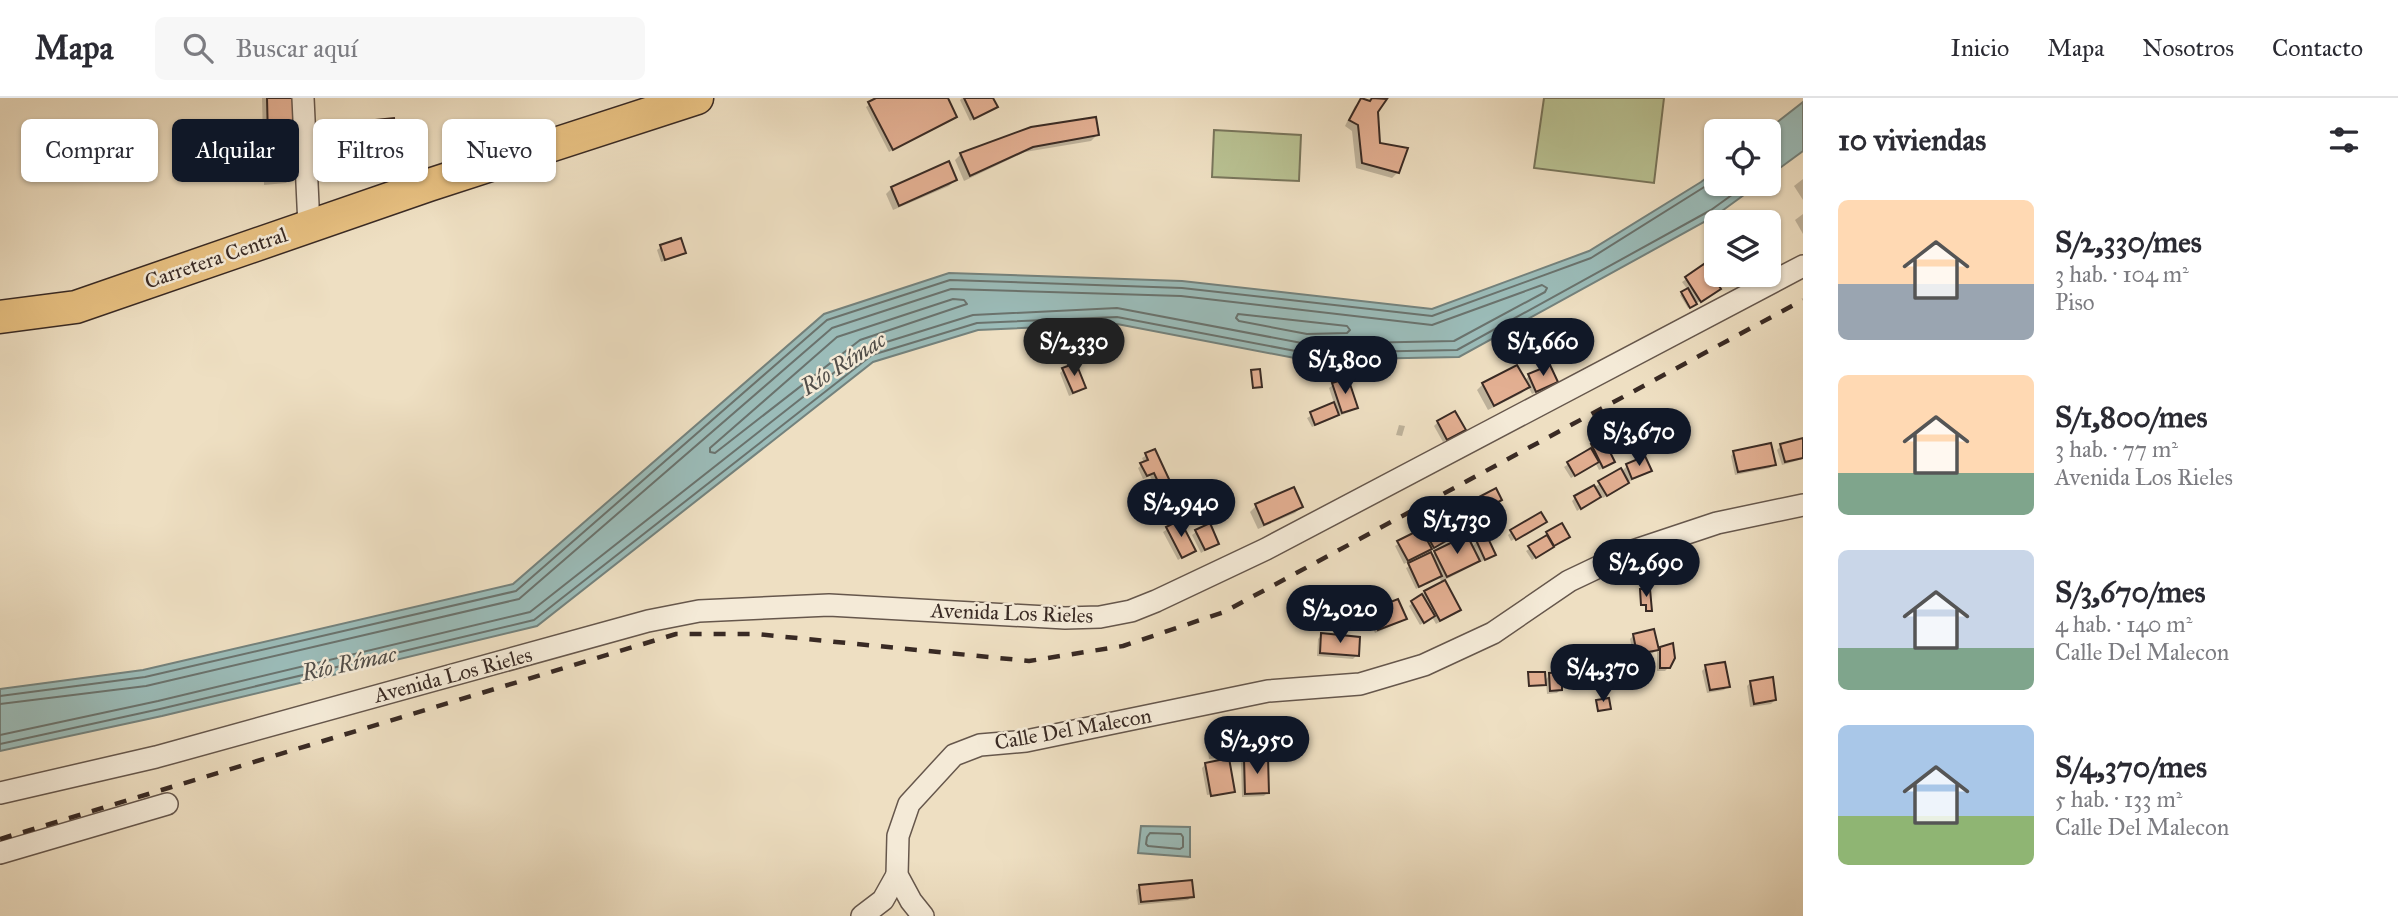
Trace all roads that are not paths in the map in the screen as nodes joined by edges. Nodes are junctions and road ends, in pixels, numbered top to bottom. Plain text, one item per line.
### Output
1 (303, 98) edge
2 (697, 98) edge
3 (654, 102) edge
4 (309, 218) junction
5 (1803, 266) edge
6 (0, 302) edge
7 (0, 317) edge
8 (1803, 505) edge
9 (0, 793) edge
10 (167, 804) dead end
11 (0, 853) edge
12 (897, 875) junction
13 (863, 916) edge
14 (923, 916) edge

1 - 4 street
2 - 3 highway, Carretera Central
3 - 4 highway, Carretera Central
4 - 6 highway, Carretera Central
4 - 7 highway, Carretera Central
5 - 9 street, Avenida Los Rieles
8 - 12 street, Calle Del Malecon
10 - 11 street
12 - 13 street
12 - 14 street

